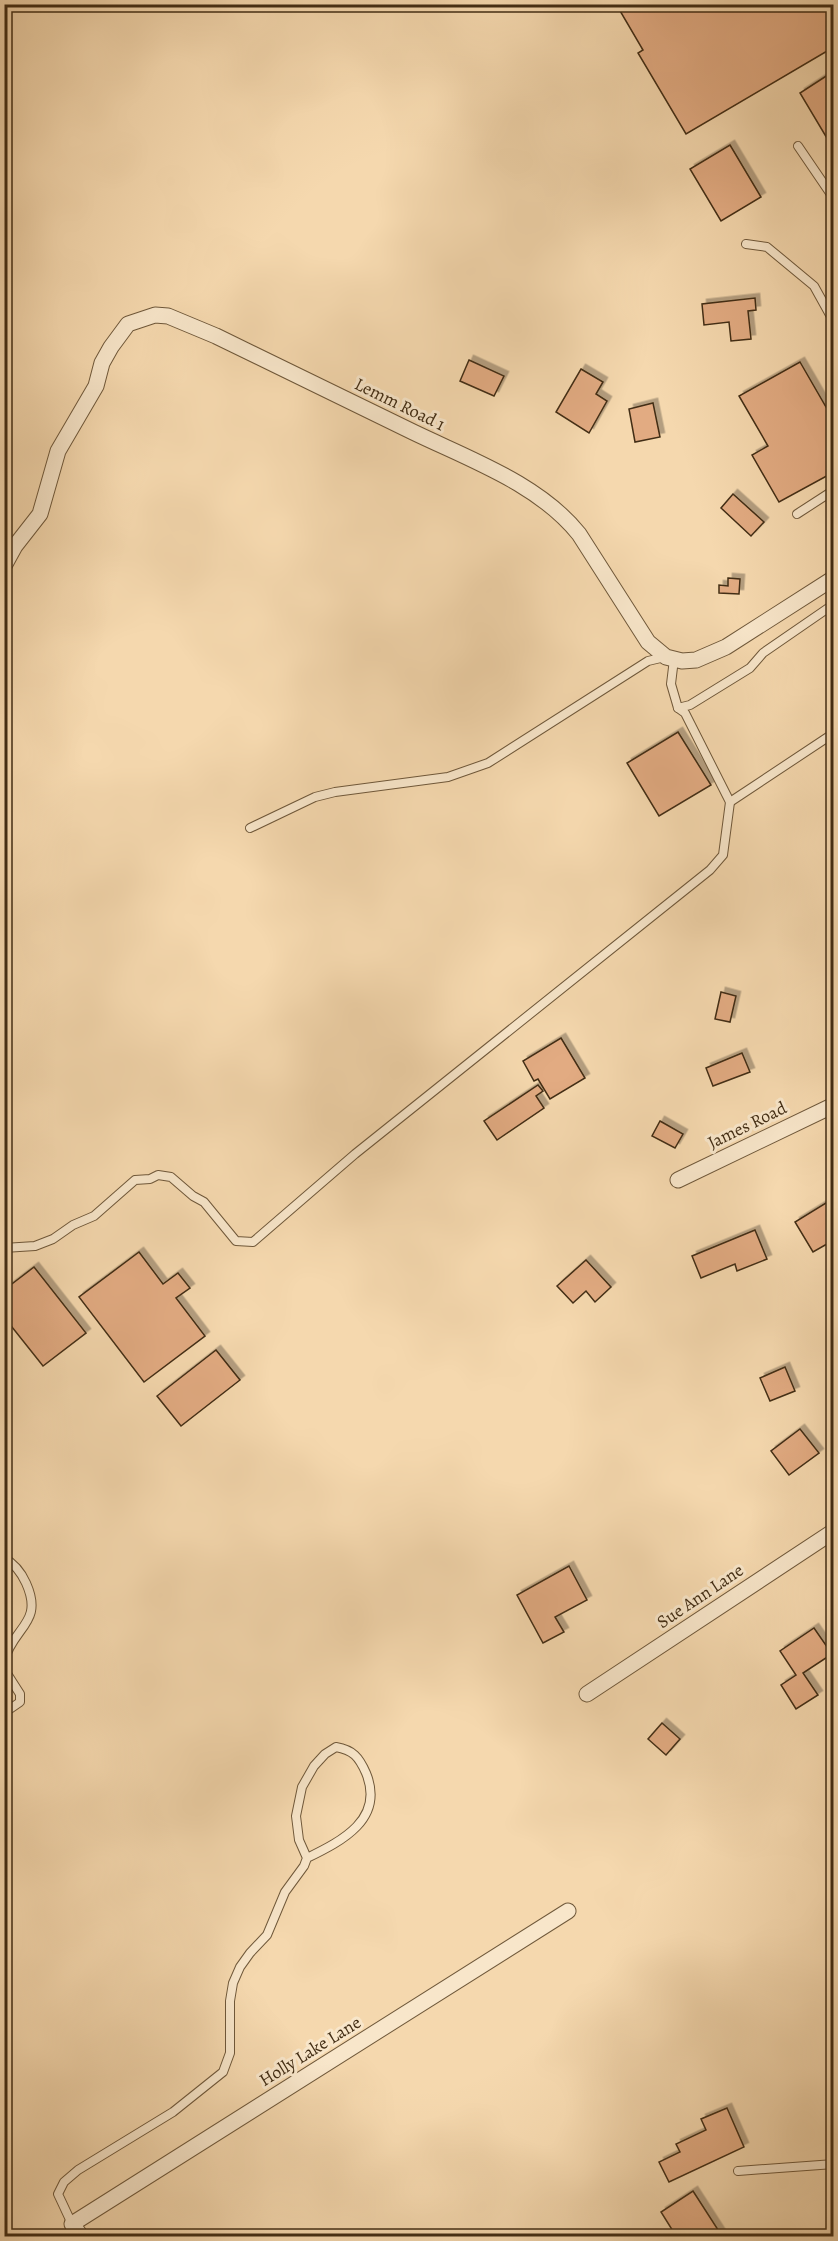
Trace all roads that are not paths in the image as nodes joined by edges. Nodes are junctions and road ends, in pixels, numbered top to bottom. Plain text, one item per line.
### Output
1 (798, 146) dead end
2 (834, 191) edge
3 (746, 244) dead end
4 (834, 322) edge
5 (834, 489) edge
6 (797, 514) dead end
7 (10, 542) edge
8 (4, 566) edge
9 (831, 583) edge
10 (834, 604) edge
11 (670, 658) junction
12 (678, 708) junction
13 (834, 733) edge
14 (730, 802) junction
15 (250, 828) dead end
16 (834, 1105) edge
17 (678, 1180) dead end
18 (4, 1248) edge
19 (834, 1531) edge
20 (4, 1558) edge
21 (4, 1661) edge
22 (4, 1669) edge
23 (587, 1694) dead end
24 (4, 1713) edge
25 (306, 1858) junction
26 (568, 1911) dead end
27 (834, 2164) edge
28 (738, 2172) dead end
29 (77, 2230) edge

1 - 2 lane
3 - 4 lane
5 - 6 lane
7 - 8 street, Lemm Road 1
7 - 11 street, Lemm Road 1
9 - 11 street
10 - 12 lane
11 - 12 lane
11 - 15 lane
12 - 14 lane
13 - 14 lane
14 - 18 lane
16 - 17 street, James Road
19 - 23 street, Sue Ann Lane
20 - 21 lane
22 - 24 lane
25 - 25 lane
25 - 29 lane
26 - 29 street, Holly Lake Lane
27 - 28 lane

